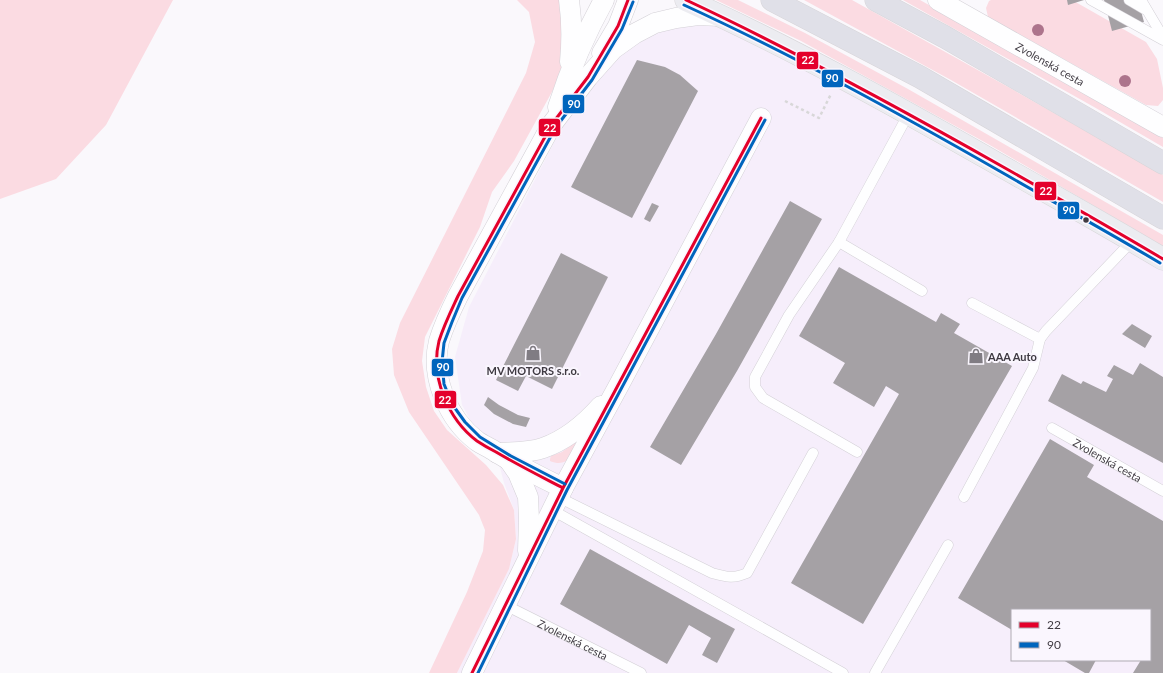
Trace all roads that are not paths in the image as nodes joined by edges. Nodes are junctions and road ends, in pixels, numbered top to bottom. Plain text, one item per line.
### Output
1 (569, 0) edge
2 (604, 0) edge
3 (628, 0) edge
4 (686, 0) edge
5 (772, 0) edge
6 (876, 0) edge
7 (1091, 0) edge
8 (1129, 0) edge
9 (1141, 0) edge
10 (951, 5) edge
11 (1149, 12) junction
12 (720, 16) junction
13 (1163, 37) edge
14 (1163, 40) edge
15 (568, 77) junction
16 (588, 77) junction
17 (909, 113) junction
18 (761, 118) dead end
19 (552, 124) junction
20 (1163, 127) edge
21 (1163, 163) edge
22 (1163, 218) edge
23 (1132, 240) junction
24 (838, 242) junction
25 (1163, 259) edge
26 (922, 291) dead end
27 (972, 303) dead end
28 (1040, 339) junction
29 (619, 385) junction
30 (1052, 428) dead end
31 (857, 452) dead end
32 (813, 453) dead end
33 (503, 456) junction
34 (1163, 491) edge
35 (964, 497) dead end
36 (558, 499) junction
37 (948, 545) dead end
38 (524, 567) junction
39 (505, 605) junction
40 (472, 673) edge
41 (641, 673) edge
42 (843, 673) edge
43 (875, 673) edge

1 - 15 street
2 - 15 street
3 - 16 street
4 - 12 main road
5 - 22 highway
6 - 21 highway
7 - 14 lane
8 - 11 lane
9 - 11 lane
10 - 20 street, Zvolenská cesta
11 - 13 lane
12 - 16 street
12 - 17 main road
15 - 19 street
16 - 19 street
17 - 23 main road
17 - 24 lane
18 - 29 street
19 - 33 street
23 - 25 main road
23 - 28 lane
24 - 26 lane
24 - 31 lane
27 - 28 lane
28 - 35 lane
29 - 33 street
29 - 36 street
30 - 34 lane, Zvolenská cesta
32 - 36 lane
33 - 36 street
33 - 38 street
36 - 38 street
36 - 42 lane
37 - 43 lane
38 - 39 street
39 - 40 street
39 - 41 lane, Zvolenská cesta

